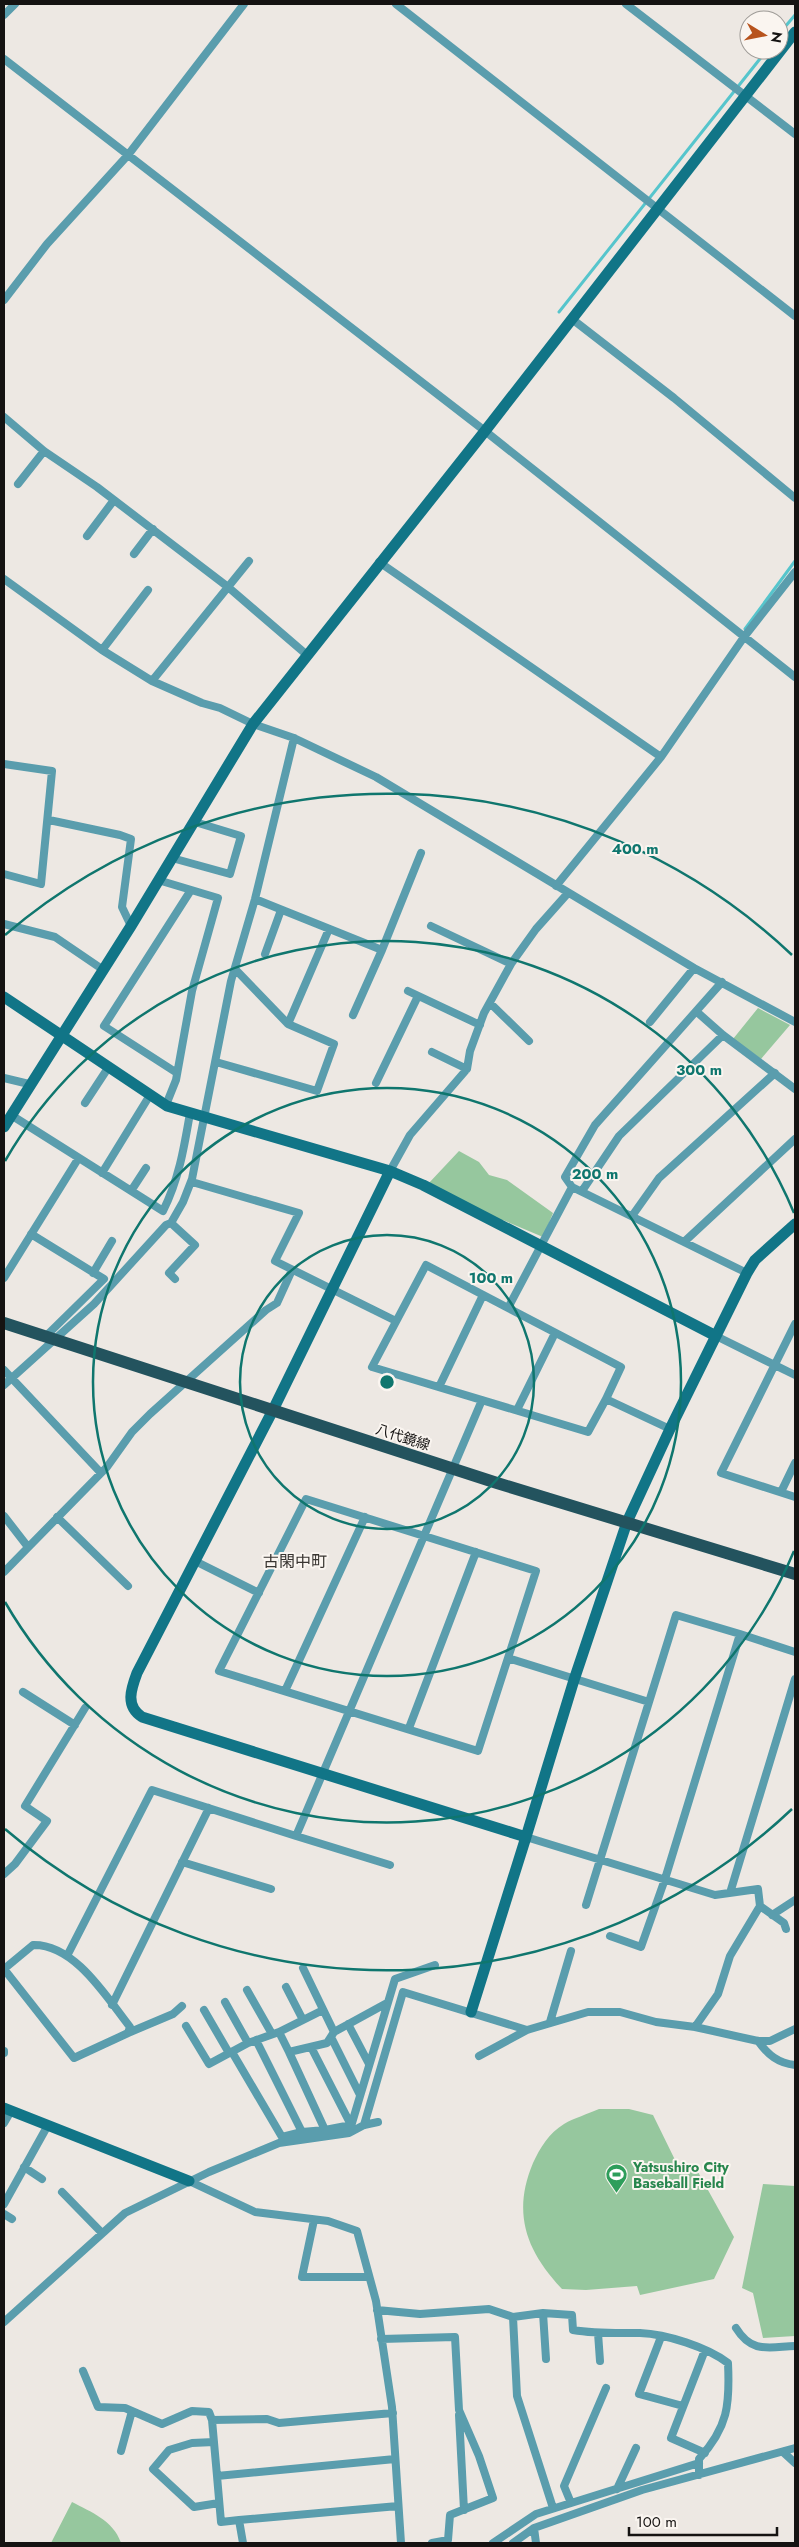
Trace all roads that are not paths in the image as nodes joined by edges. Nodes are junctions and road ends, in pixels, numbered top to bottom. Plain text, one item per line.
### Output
1 (15, 4) edge
2 (244, 4) edge
3 (396, 4) edge
4 (626, 4) edge
5 (4, 15) edge
6 (795, 32) edge
7 (4, 59) edge
8 (742, 94) junction
9 (795, 134) edge
10 (128, 155) junction
11 (655, 206) junction
12 (4, 300) edge
13 (795, 316) edge
14 (572, 319) junction
15 (4, 417) edge
16 (486, 431) junction
17 (44, 451) junction
18 (18, 484) dead end
19 (795, 498) edge
20 (114, 500) junction
21 (152, 529) junction
22 (87, 536) dead end
23 (134, 554) dead end
24 (249, 561) dead end
25 (379, 562) junction
26 (795, 572) edge
27 (4, 579) edge
28 (228, 587) junction
29 (148, 590) dead end
30 (744, 637) junction
31 (102, 650) junction
32 (306, 654) junction
33 (795, 677) edge
34 (152, 681) junction
35 (253, 724) junction
36 (294, 738) junction
37 (661, 757) junction
38 (4, 764) edge
39 (49, 820) junction
40 (195, 822) junction
41 (421, 852) dead end
42 (172, 858) junction
43 (4, 874) edge
44 (158, 880) junction
45 (556, 886) junction
46 (191, 890) junction
47 (568, 893) junction
48 (255, 899) junction
49 (281, 910) junction
50 (4, 924) edge
51 (131, 926) junction
52 (431, 926) dead end
53 (328, 929) junction
54 (382, 950) junction
55 (265, 954) dead end
56 (511, 964) junction
57 (694, 968) junction
58 (102, 969) junction
59 (234, 969) junction
60 (722, 982) junction
61 (408, 991) dead end
62 (418, 996) junction
63 (4, 998) edge
64 (490, 1003) junction
65 (697, 1012) junction
66 (353, 1015) dead end
67 (650, 1022) dead end
68 (795, 1022) edge
69 (288, 1024) junction
70 (480, 1025) junction
71 (723, 1035) junction
72 (61, 1037) junction
73 (529, 1041) dead end
74 (432, 1052) dead end
75 (216, 1062) junction
76 (108, 1068) junction
77 (467, 1070) junction
78 (177, 1073) junction
79 (775, 1073) junction
80 (4, 1078) edge
81 (376, 1083) dead end
82 (30, 1084) junction
83 (795, 1089) edge
84 (150, 1095) junction
85 (85, 1103) dead end
86 (166, 1105) junction
87 (190, 1113) junction
88 (11, 1115) junction
89 (205, 1117) junction
90 (4, 1126) edge
91 (795, 1138) edge
92 (78, 1159) junction
93 (146, 1168) dead end
94 (390, 1171) junction
95 (102, 1173) junction
96 (192, 1182) junction
97 (572, 1187) junction
98 (131, 1191) junction
99 (582, 1191) junction
100 (632, 1216) junction
101 (171, 1223) junction
102 (795, 1224) edge
103 (31, 1234) junction
104 (112, 1241) dead end
105 (684, 1242) junction
106 (542, 1246) junction
107 (292, 1270) junction
108 (93, 1273) junction
109 (747, 1273) junction
110 (4, 1278) edge
111 (175, 1279) dead end
112 (333, 1290) junction
113 (483, 1295) junction
114 (508, 1308) junction
115 (396, 1321) junction
116 (795, 1324) edge
117 (5, 1326) edge
118 (556, 1333) junction
119 (716, 1336) junction
120 (51, 1338) junction
121 (775, 1364) junction
122 (4, 1370) edge
123 (795, 1375) edge
124 (11, 1379) junction
125 (187, 1383) junction
126 (4, 1385) edge
127 (439, 1387) junction
128 (606, 1399) junction
129 (482, 1400) junction
130 (273, 1410) junction
131 (517, 1410) junction
132 (670, 1429) junction
133 (795, 1463) edge
134 (452, 1468) junction
135 (101, 1473) junction
136 (781, 1492) junction
137 (795, 1497) edge
138 (4, 1516) edge
139 (57, 1517) junction
140 (365, 1518) junction
141 (627, 1522) junction
142 (422, 1536) junction
143 (28, 1547) junction
144 (476, 1552) junction
145 (195, 1561) junction
146 (4, 1572) edge
147 (795, 1574) edge
148 (128, 1586) dead end
149 (258, 1593) junction
150 (740, 1634) junction
151 (795, 1652) edge
152 (508, 1658) junction
153 (795, 1679) edge
154 (574, 1680) junction
155 (285, 1691) junction
156 (22, 1692) dead end
157 (649, 1702) junction
158 (85, 1708) dead end
159 (348, 1711) junction
160 (75, 1725) junction
161 (409, 1728) junction
162 (323, 1772) junction
163 (208, 1808) junction
164 (296, 1836) junction
165 (526, 1836) junction
166 (600, 1859) junction
167 (182, 1862) junction
168 (390, 1866) dead end
169 (4, 1874) edge
170 (665, 1879) junction
171 (271, 1889) dead end
172 (730, 1893) junction
173 (795, 1900) edge
174 (586, 1905) dead end
175 (760, 1906) junction
176 (772, 1914) junction
177 (786, 1929) dead end
178 (610, 1936) dead end
179 (571, 1951) dead end
180 (66, 1956) junction
181 (435, 1965) dead end
182 (303, 1968) dead end
183 (286, 1987) dead end
184 (247, 1990) dead end
185 (225, 2002) dead end
186 (387, 2003) junction
187 (112, 2005) junction
188 (182, 2006) dead end
189 (204, 2010) dead end
190 (323, 2010) junction
191 (471, 2012) junction
192 (303, 2020) junction
193 (550, 2022) junction
194 (348, 2024) junction
195 (186, 2026) dead end
196 (696, 2027) junction
197 (795, 2029) edge
198 (527, 2030) junction
199 (128, 2033) junction
200 (276, 2033) junction
201 (332, 2034) junction
202 (256, 2040) junction
203 (758, 2041) junction
204 (248, 2043) junction
205 (311, 2047) junction
206 (289, 2052) junction
207 (230, 2053) junction
208 (479, 2056) dead end
209 (369, 2064) junction
210 (795, 2065) edge
211 (360, 2095) junction
212 (7, 2109) edge
213 (378, 2122) dead end
214 (4, 2123) edge
215 (48, 2125) junction
216 (364, 2125) junction
217 (350, 2129) junction
218 (325, 2130) junction
219 (302, 2132) junction
220 (284, 2139) junction
221 (24, 2167) junction
222 (42, 2178) dead end
223 (189, 2181) junction
224 (62, 2192) dead end
225 (4, 2204) edge
226 (4, 2214) edge
227 (12, 2219) dead end
228 (314, 2220) junction
229 (102, 2234) junction
230 (369, 2277) junction
231 (377, 2310) junction
232 (543, 2313) junction
233 (513, 2317) junction
234 (4, 2322) edge
235 (736, 2328) dead end
236 (598, 2333) junction
237 (661, 2337) junction
238 (382, 2339) junction
239 (795, 2346) edge
240 (705, 2350) junction
241 (546, 2358) dead end
242 (600, 2361) dead end
243 (84, 2372) dead end
244 (606, 2388) dead end
245 (683, 2406) junction
246 (459, 2410) junction
247 (132, 2411) junction
248 (393, 2413) junction
249 (212, 2420) junction
250 (118, 2432) dead end
251 (126, 2432) junction
252 (214, 2442) junction
253 (636, 2448) dead end
254 (795, 2448) edge
255 (121, 2451) dead end
256 (783, 2452) junction
257 (705, 2453) junction
258 (395, 2459) junction
259 (699, 2463) junction
260 (795, 2463) edge
261 (699, 2475) junction
262 (217, 2476) junction
263 (617, 2489) junction
264 (219, 2503) junction
265 (571, 2503) junction
266 (398, 2506) junction
267 (553, 2508) junction
268 (464, 2510) junction
269 (239, 2520) junction
270 (534, 2528) junction
271 (243, 2543) edge
272 (401, 2543) edge
273 (432, 2543) edge
274 (493, 2543) edge
275 (513, 2543) edge
276 (536, 2543) edge

1 - 5 street
2 - 10 street
3 - 11 street
4 - 8 street
6 - 8 street
7 - 10 street
8 - 9 street
8 - 11 street
10 - 12 street
10 - 16 street
11 - 13 street
11 - 14 street
14 - 16 street
14 - 19 street
15 - 17 street
16 - 25 street
16 - 30 street
17 - 18 street
17 - 20 street
20 - 21 street
20 - 22 street
21 - 23 street
21 - 28 street
24 - 28 street
25 - 32 street
25 - 37 street
26 - 30 street
27 - 31 street
28 - 32 street
28 - 34 street
29 - 31 street
30 - 33 street
30 - 37 street
31 - 34 street
32 - 35 street
34 - 35 street
35 - 36 street
35 - 40 street
36 - 45 street
36 - 48 street
37 - 45 street
38 - 39 street
39 - 43 street
39 - 51 street
40 - 42 street
40 - 42 street
41 - 54 street
42 - 44 street
44 - 46 street
44 - 51 street
45 - 47 street
46 - 78 street
46 - 78 street
47 - 56 street
47 - 57 street
48 - 49 street
48 - 59 street
49 - 53 street
49 - 55 street
50 - 58 street
51 - 58 street
52 - 56 street
53 - 54 street
53 - 69 street
54 - 66 street
56 - 64 street
57 - 60 street
57 - 67 street
58 - 72 street
59 - 69 street
59 - 75 street
60 - 65 street
60 - 68 street
61 - 62 street
62 - 70 street
62 - 81 street
63 - 72 street
64 - 70 street
64 - 73 street
65 - 71 street
65 - 97 street
69 - 75 street
70 - 77 street
71 - 79 street
71 - 99 street
72 - 76 street
72 - 82 street
74 - 77 street
75 - 89 street
76 - 84 street
76 - 85 street
77 - 94 street
78 - 86 street
79 - 83 street
79 - 100 street
80 - 82 street
82 - 88 street
84 - 86 street
84 - 95 street
86 - 87 street
87 - 89 street
87 - 98 street
88 - 90 street
88 - 92 street
89 - 94 street
89 - 96 street
91 - 105 street
92 - 95 street
92 - 103 street
93 - 98 street
94 - 106 street
94 - 112 street
95 - 98 street
96 - 101 street
96 - 107 street
97 - 99 street
97 - 106 street
99 - 100 street
100 - 105 street
101 - 111 street
101 - 120 street
102 - 109 street
103 - 108 street
103 - 110 street
104 - 108 street
105 - 109 street
106 - 114 street
106 - 119 street
107 - 112 street
107 - 125 street
108 - 120 street
109 - 119 street
112 - 115 street
112 - 130 street
113 - 114 street
113 - 115 street
113 - 127 street
114 - 118 street
115 - 127 street
116 - 121 street
117 - 120 main road, 八代鏡線
118 - 128 street
118 - 131 street
119 - 121 street
119 - 132 street
120 - 124 street
120 - 125 main road, 八代鏡線
121 - 123 street
121 - 136 street
122 - 124 street
124 - 126 street
124 - 135 street
125 - 130 main road, 八代鏡線
125 - 135 street
127 - 129 street
128 - 131 street
128 - 132 street
129 - 131 street
129 - 134 street
130 - 134 main road, 八代鏡線
130 - 145 street
132 - 141 street
133 - 136 street
134 - 141 main road, 八代鏡線
134 - 142 street
135 - 139 street
136 - 137 street
138 - 143 street
139 - 143 street
139 - 148 street
140 - 142 street
140 - 149 street
140 - 155 street
141 - 147 main road, 八代鏡線
141 - 154 street
142 - 144 street
142 - 159 street
143 - 146 street
144 - 152 street
144 - 161 street
145 - 149 street
145 - 162 street
149 - 155 street
150 - 151 street
150 - 157 street
150 - 170 street
152 - 154 street
152 - 161 street
153 - 172 street
154 - 157 street
154 - 165 street
155 - 159 street
156 - 160 street
157 - 166 street
158 - 160 street
159 - 161 street
159 - 162 street
160 - 169 street
162 - 164 street
162 - 165 street
163 - 164 street
163 - 167 street
163 - 180 street
164 - 168 street
165 - 166 street
165 - 191 street
166 - 170 street
166 - 174 street
167 - 171 street
167 - 187 street
170 - 172 street
170 - 178 street
172 - 175 street
173 - 176 street
175 - 176 street
175 - 196 street
176 - 177 street
179 - 193 street
180 - 187 street
180 - 199 street
181 - 186 street
182 - 190 street
183 - 192 street
184 - 200 street
185 - 204 street
186 - 194 street
186 - 209 street
187 - 199 street
188 - 199 street
189 - 207 street
190 - 192 street
190 - 201 street
191 - 198 street
191 - 216 street
192 - 200 street
193 - 196 street
193 - 198 street
194 - 201 street
194 - 209 street
195 - 207 street
196 - 203 street
197 - 203 street
198 - 208 street
200 - 202 street
200 - 206 street
201 - 205 street
201 - 211 street
202 - 204 street
202 - 219 street
203 - 210 street
204 - 207 street
205 - 206 street
205 - 217 street
206 - 218 street
207 - 220 street
209 - 211 street
211 - 217 street
212 - 214 street
212 - 215 street
213 - 216 street
215 - 221 street
215 - 223 street
216 - 217 street
217 - 218 street
217 - 220 street
218 - 219 street
219 - 220 street
220 - 223 street
221 - 222 street
221 - 225 street
223 - 228 street
223 - 229 street
224 - 229 street
226 - 227 street
228 - 230 street
228 - 230 street
229 - 234 street
230 - 231 street
231 - 233 street
231 - 238 street
232 - 233 street
232 - 236 street
232 - 241 street
233 - 267 street
235 - 239 street
236 - 237 street
236 - 242 street
237 - 240 street
237 - 245 street
238 - 246 street
238 - 248 street
240 - 245 street
240 - 257 street
243 - 247 street
244 - 265 street
245 - 257 street
246 - 268 street
246 - 268 street
247 - 249 street
247 - 251 street
248 - 249 street
248 - 258 street
249 - 252 street
250 - 251 street
251 - 255 street
252 - 262 street
252 - 264 street
253 - 263 street
254 - 256 street
256 - 260 street
256 - 261 street
257 - 259 street
258 - 262 street
258 - 266 street
259 - 261 street
259 - 263 street
261 - 270 street
262 - 264 street
263 - 265 street
264 - 269 street
265 - 267 street
266 - 269 street
266 - 272 street
267 - 274 street
268 - 273 street
269 - 271 street
270 - 275 street
270 - 276 street

